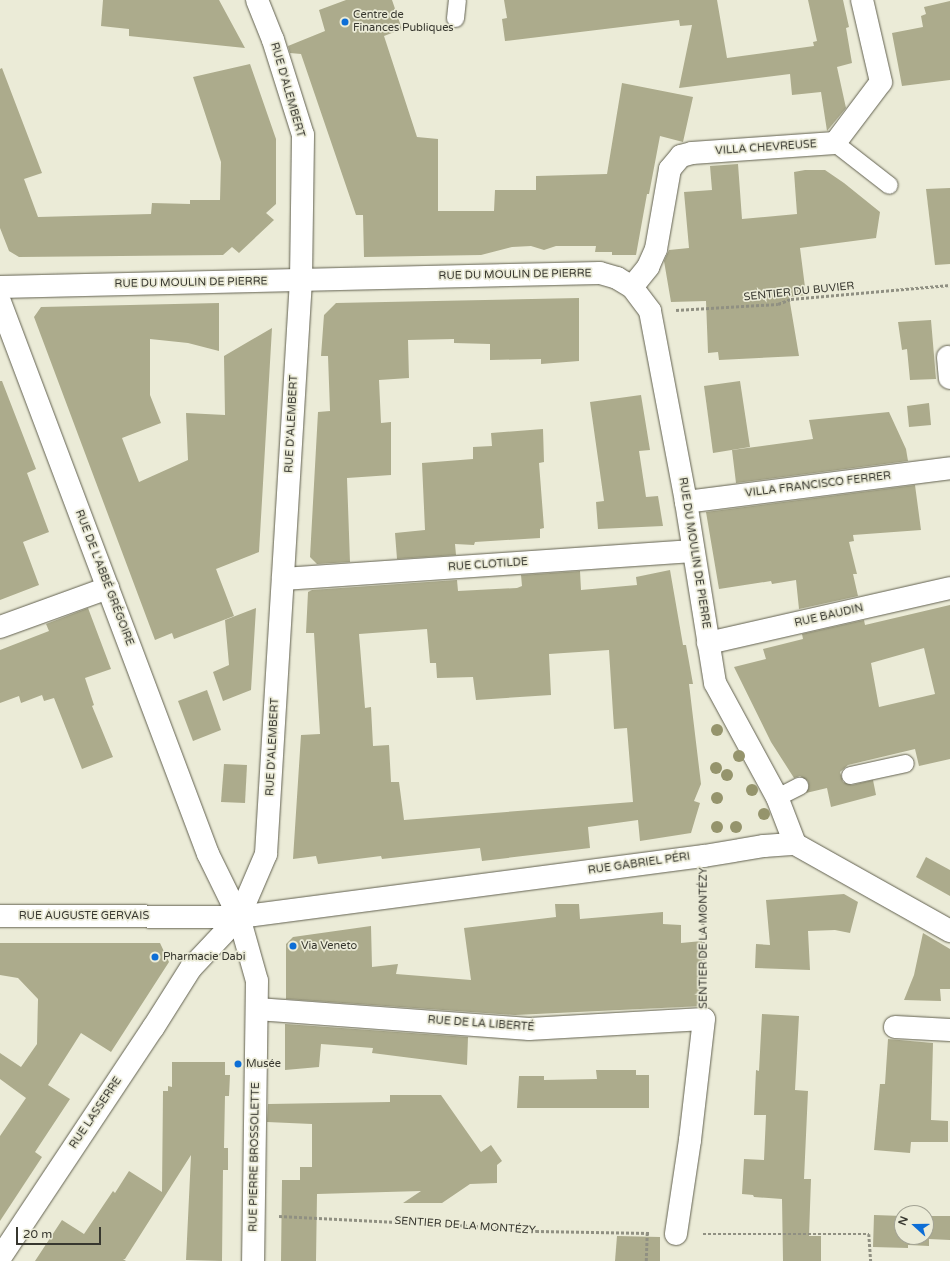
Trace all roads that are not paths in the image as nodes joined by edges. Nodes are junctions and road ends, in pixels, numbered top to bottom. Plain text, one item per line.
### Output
1 (257, 0) edge
2 (457, 0) edge
3 (862, 0) edge
4 (455, 18) dead end
5 (836, 143) junction
6 (889, 185) dead end
7 (301, 280) junction
8 (0, 287) edge
9 (632, 288) junction
10 (0, 302) edge
11 (950, 468) edge
12 (686, 502) junction
13 (693, 552) junction
14 (283, 579) junction
15 (108, 588) junction
16 (950, 588) edge
17 (0, 626) edge
18 (708, 643) junction
19 (905, 763) dead end
20 (850, 775) dead end
21 (799, 786) dead end
22 (777, 797) junction
23 (795, 844) junction
24 (0, 916) edge
25 (239, 917) junction
26 (950, 931) edge
27 (257, 1009) junction
28 (704, 1019) joint
29 (894, 1027) dead end
30 (950, 1030) edge
31 (676, 1234) road end
32 (0, 1258) edge
33 (253, 1261) edge

1 - 7 street, RUE D'ALEMBERT
2 - 4 lane
3 - 5 street
5 - 6 lane
5 - 9 street, VILLA CHEVREUSE
7 - 8 street, RUE DU MOULIN DE PIERRE
7 - 9 street, RUE DU MOULIN DE PIERRE
7 - 14 street, RUE D'ALEMBERT
9 - 12 street, RUE DU MOULIN DE PIERRE
10 - 15 street, RUE DE L'ABBÉ GRÉGOIRE
11 - 12 street, VILLA FRANCISCO FERRER
12 - 13 street, RUE DU MOULIN DE PIERRE
13 - 14 street, RUE CLOTILDE
13 - 18 street, RUE DU MOULIN DE PIERRE
14 - 25 street, RUE D'ALEMBERT
15 - 17 street
15 - 25 street, RUE DE L'ABBÉ GRÉGOIRE
16 - 18 street, RUE BAUDIN
18 - 22 street, RUE DU MOULIN DE PIERRE
19 - 20 lane
21 - 22 lane
22 - 23 street, RUE DU MOULIN DE PIERRE
23 - 25 street, RUE GABRIEL PÉRI
23 - 26 street
24 - 25 street, RUE AUGUSTE GERVAIS
25 - 27 street, RUE PIERRE BROSSOLETTE
25 - 32 street, RUE LASSERRE
27 - 28 street, RUE DE LA LIBERTÉ
27 - 33 street, RUE PIERRE BROSSOLETTE
28 - 31 street, SENTIER DE LA MONTÉZY
29 - 30 street

